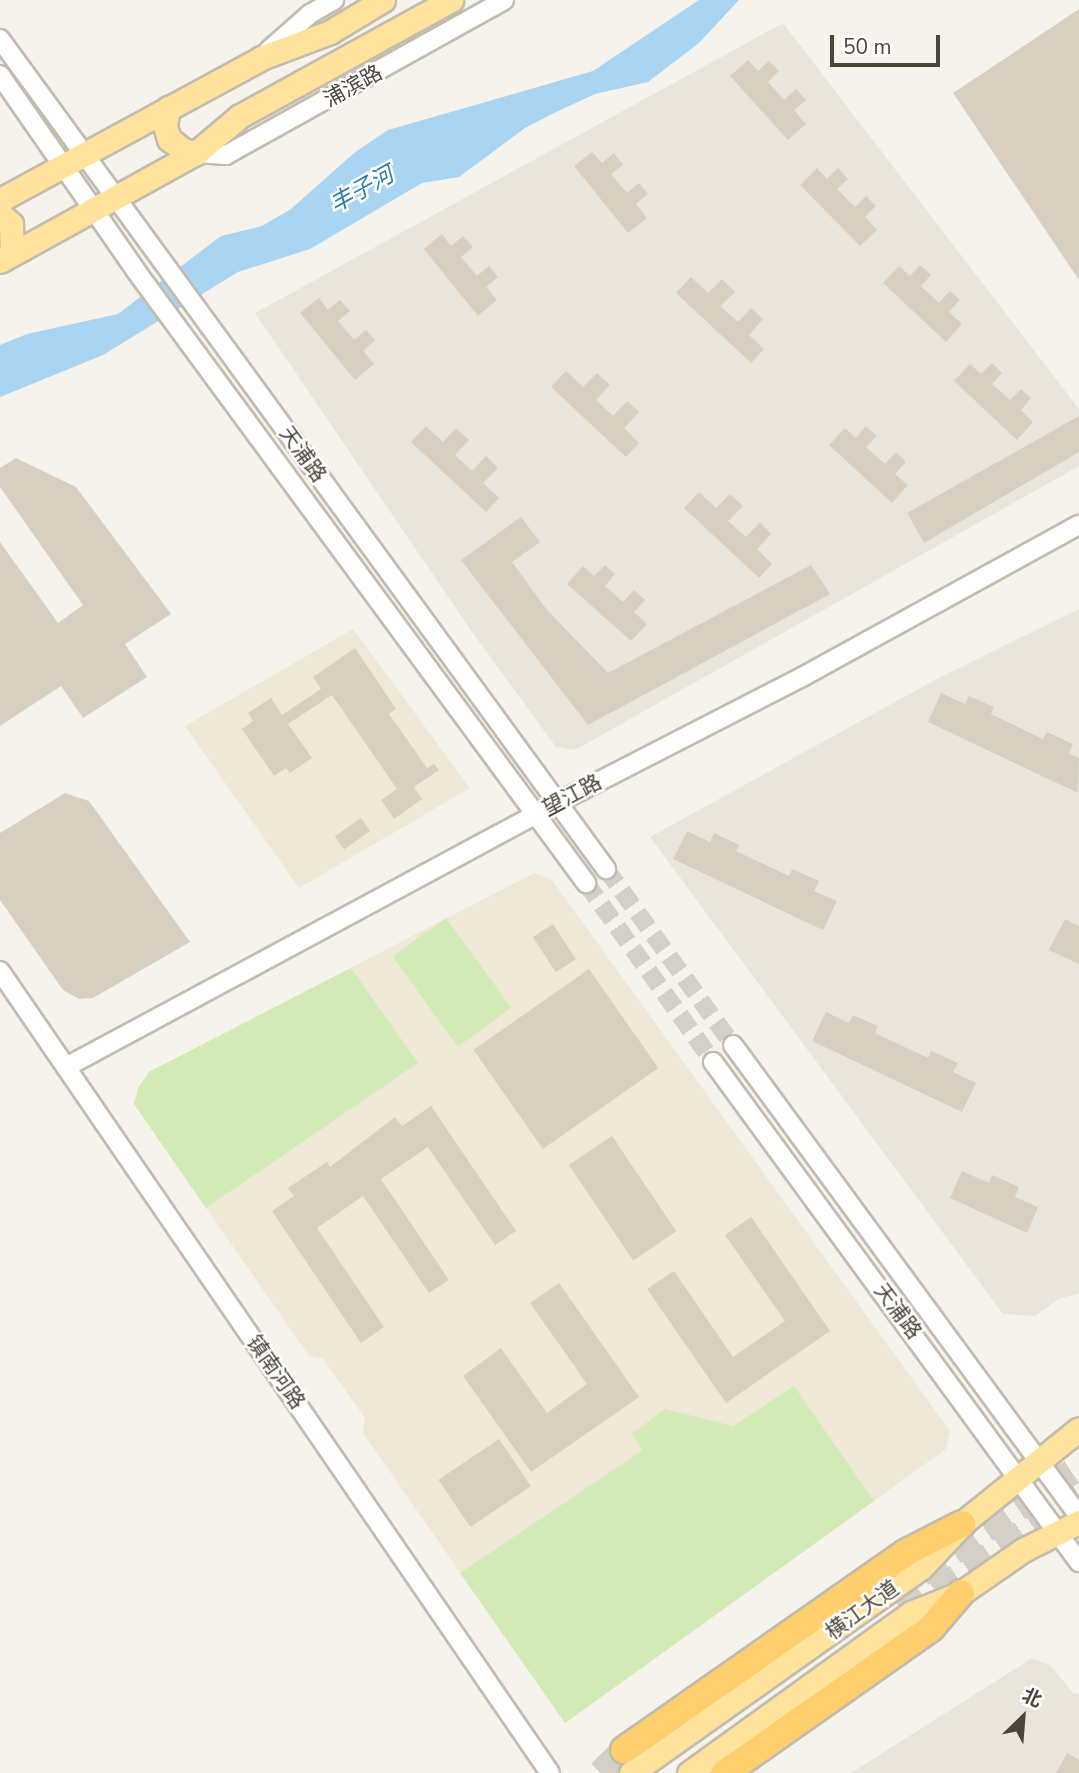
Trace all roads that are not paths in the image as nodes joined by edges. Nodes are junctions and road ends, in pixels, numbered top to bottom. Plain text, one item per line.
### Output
1 (334, 0) edge
2 (383, 0) edge
3 (451, 0) edge
4 (504, 0) edge
5 (0, 39) edge
6 (261, 58) junction
7 (0, 75) edge
8 (168, 108) junction
9 (196, 153) junction
10 (74, 160) junction
11 (117, 197) junction
12 (0, 200) edge
13 (93, 208) junction
14 (0, 214) edge
15 (6, 258) edge
16 (1079, 525) edge
17 (559, 802) junction
18 (536, 814) junction
19 (606, 869) tunnel mouth
20 (586, 883) tunnel mouth
21 (0, 971) edge
22 (733, 1045) tunnel mouth
23 (713, 1062) tunnel mouth
24 (66, 1067) junction
25 (1079, 1429) edge
26 (1040, 1462) junction
27 (1021, 1480) junction
28 (1079, 1516) edge
29 (1079, 1522) edge
30 (962, 1524) joint
31 (1057, 1533) junction
32 (1079, 1562) edge
33 (961, 1593) junction
34 (627, 1761) tunnel mouth
35 (550, 1773) edge
36 (689, 1773) edge
37 (725, 1773) edge

1 - 6 street
2 - 6 main road
3 - 9 main road, 浦滨路
4 - 9 street, 浦滨路
5 - 10 street, 天浦路
6 - 8 main road
7 - 10 street, 天浦路
8 - 9 main road
8 - 10 main road
9 - 11 main road, 浦滨路
10 - 11 street, 天浦路
10 - 12 main road
10 - 13 street, 天浦路
11 - 13 main road, 浦滨路
11 - 17 street, 天浦路
13 - 15 main road, 浦滨路
13 - 18 street, 天浦路
14 - 15 main road
16 - 17 street, 望江路
17 - 18 street, 望江路
17 - 19 street, 天浦路
18 - 20 street, 天浦路
18 - 24 street, 望江路
21 - 24 street, 镇南河路
22 - 26 street, 天浦路
23 - 27 street, 天浦路
24 - 35 street, 镇南河路
25 - 26 main road
26 - 27 main road
26 - 28 street, 天浦路
27 - 30 main road
27 - 31 street, 天浦路
29 - 31 main road, 横江大道
30 - 34 highway
31 - 32 street, 天浦路
31 - 33 main road, 横江大道
33 - 36 main road, 横江大道
33 - 37 highway

